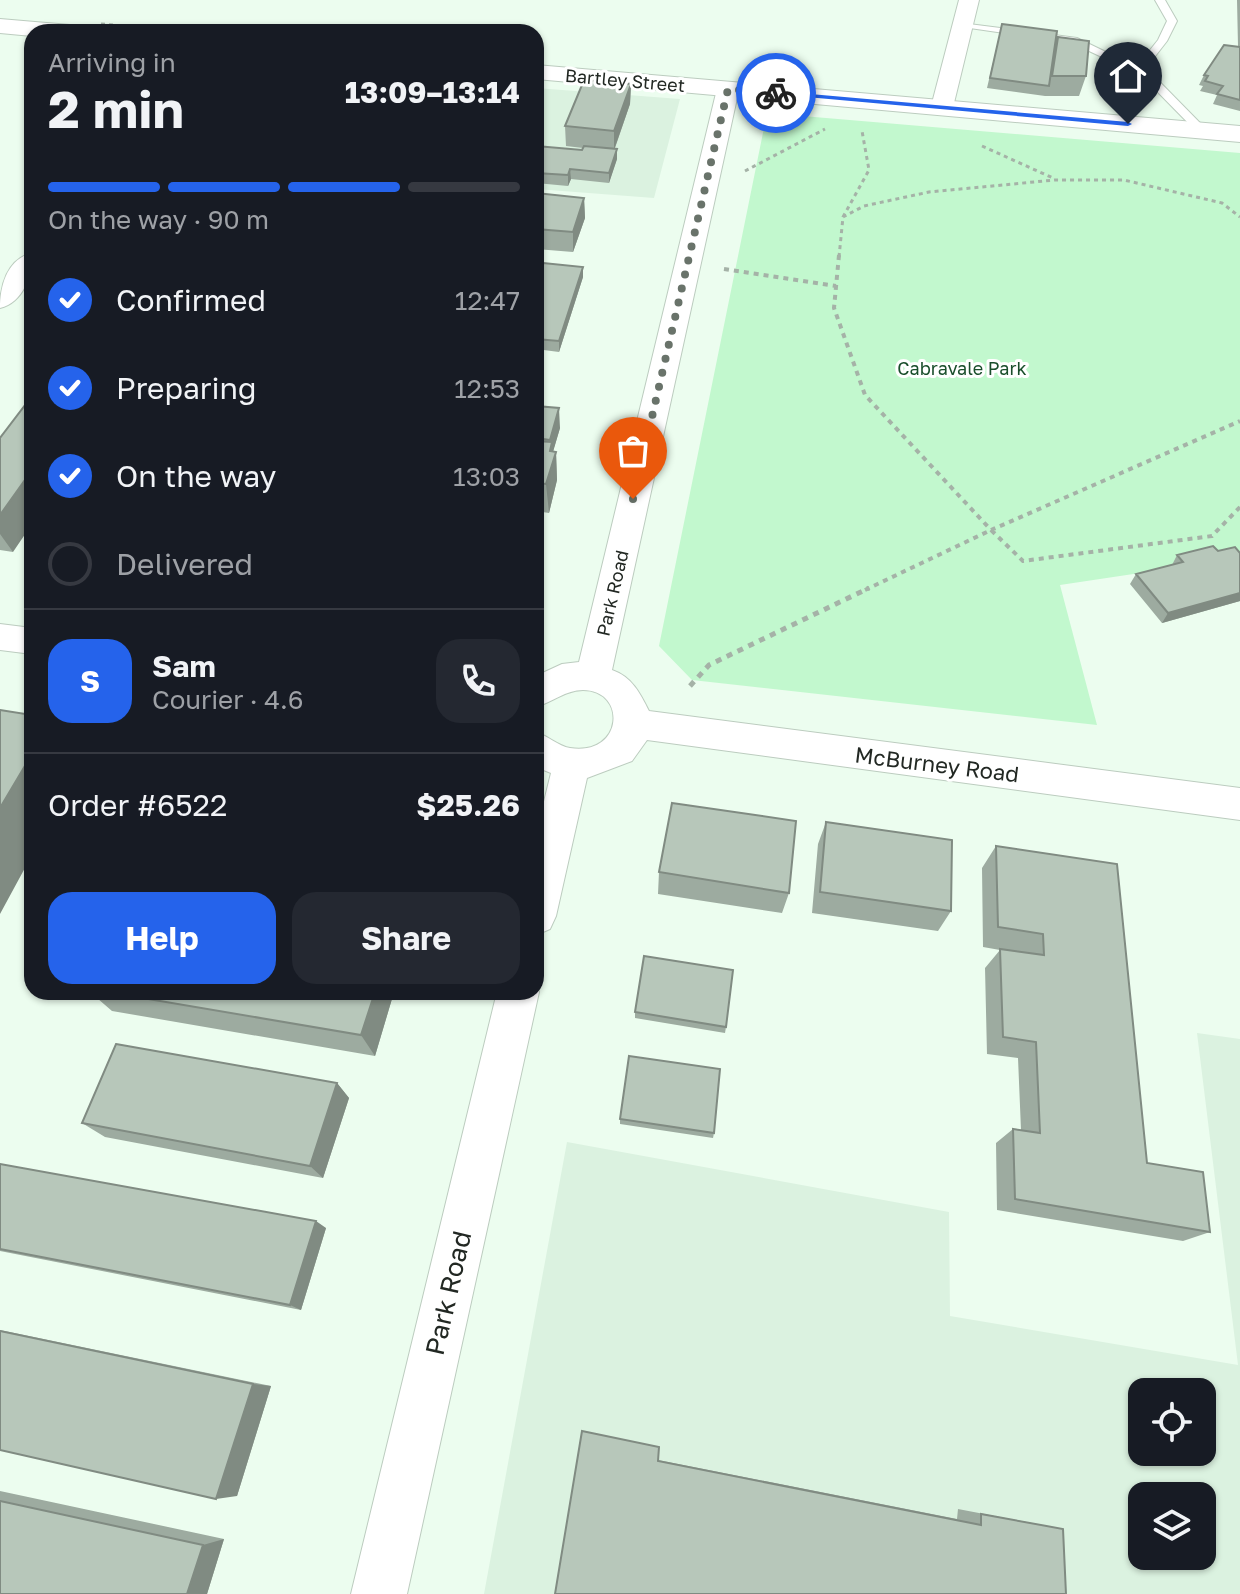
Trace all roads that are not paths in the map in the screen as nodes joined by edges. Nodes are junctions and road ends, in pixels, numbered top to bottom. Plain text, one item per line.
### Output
1 (969, 0) edge
2 (1160, 0) edge
3 (0, 26) edge
4 (961, 26) junction
5 (24, 28) edge
6 (1142, 70) junction
7 (544, 73) edge
8 (1130, 81) junction
9 (728, 89) junction
10 (942, 107) junction
11 (1128, 124) junction
12 (1201, 130) junction
13 (1240, 134) edge
14 (24, 271) edge
15 (0, 300) edge
16 (0, 637) edge
17 (24, 640) edge
18 (593, 677) junction
19 (544, 688) edge
20 (634, 724) junction
21 (544, 753) edge
22 (572, 764) junction
23 (1240, 804) edge
24 (544, 882) edge
25 (516, 1000) edge
26 (379, 1594) edge

1 - 4 street
2 - 6 lane
3 - 5 main road
4 - 8 lane
4 - 10 street
6 - 8 lane
6 - 12 lane
7 - 9 main road, Bartley Street
8 - 11 lane
9 - 10 main road, Bartley Street
9 - 18 street, Park Road
10 - 11 main road, Bartley Street
11 - 12 main road, Bartley Street
12 - 13 main road, Bartley Street
14 - 15 street
16 - 17 street
18 - 19 street
18 - 20 street
20 - 22 street
20 - 23 street, McBurney Road
21 - 22 street
22 - 24 street
25 - 26 street, Park Road

